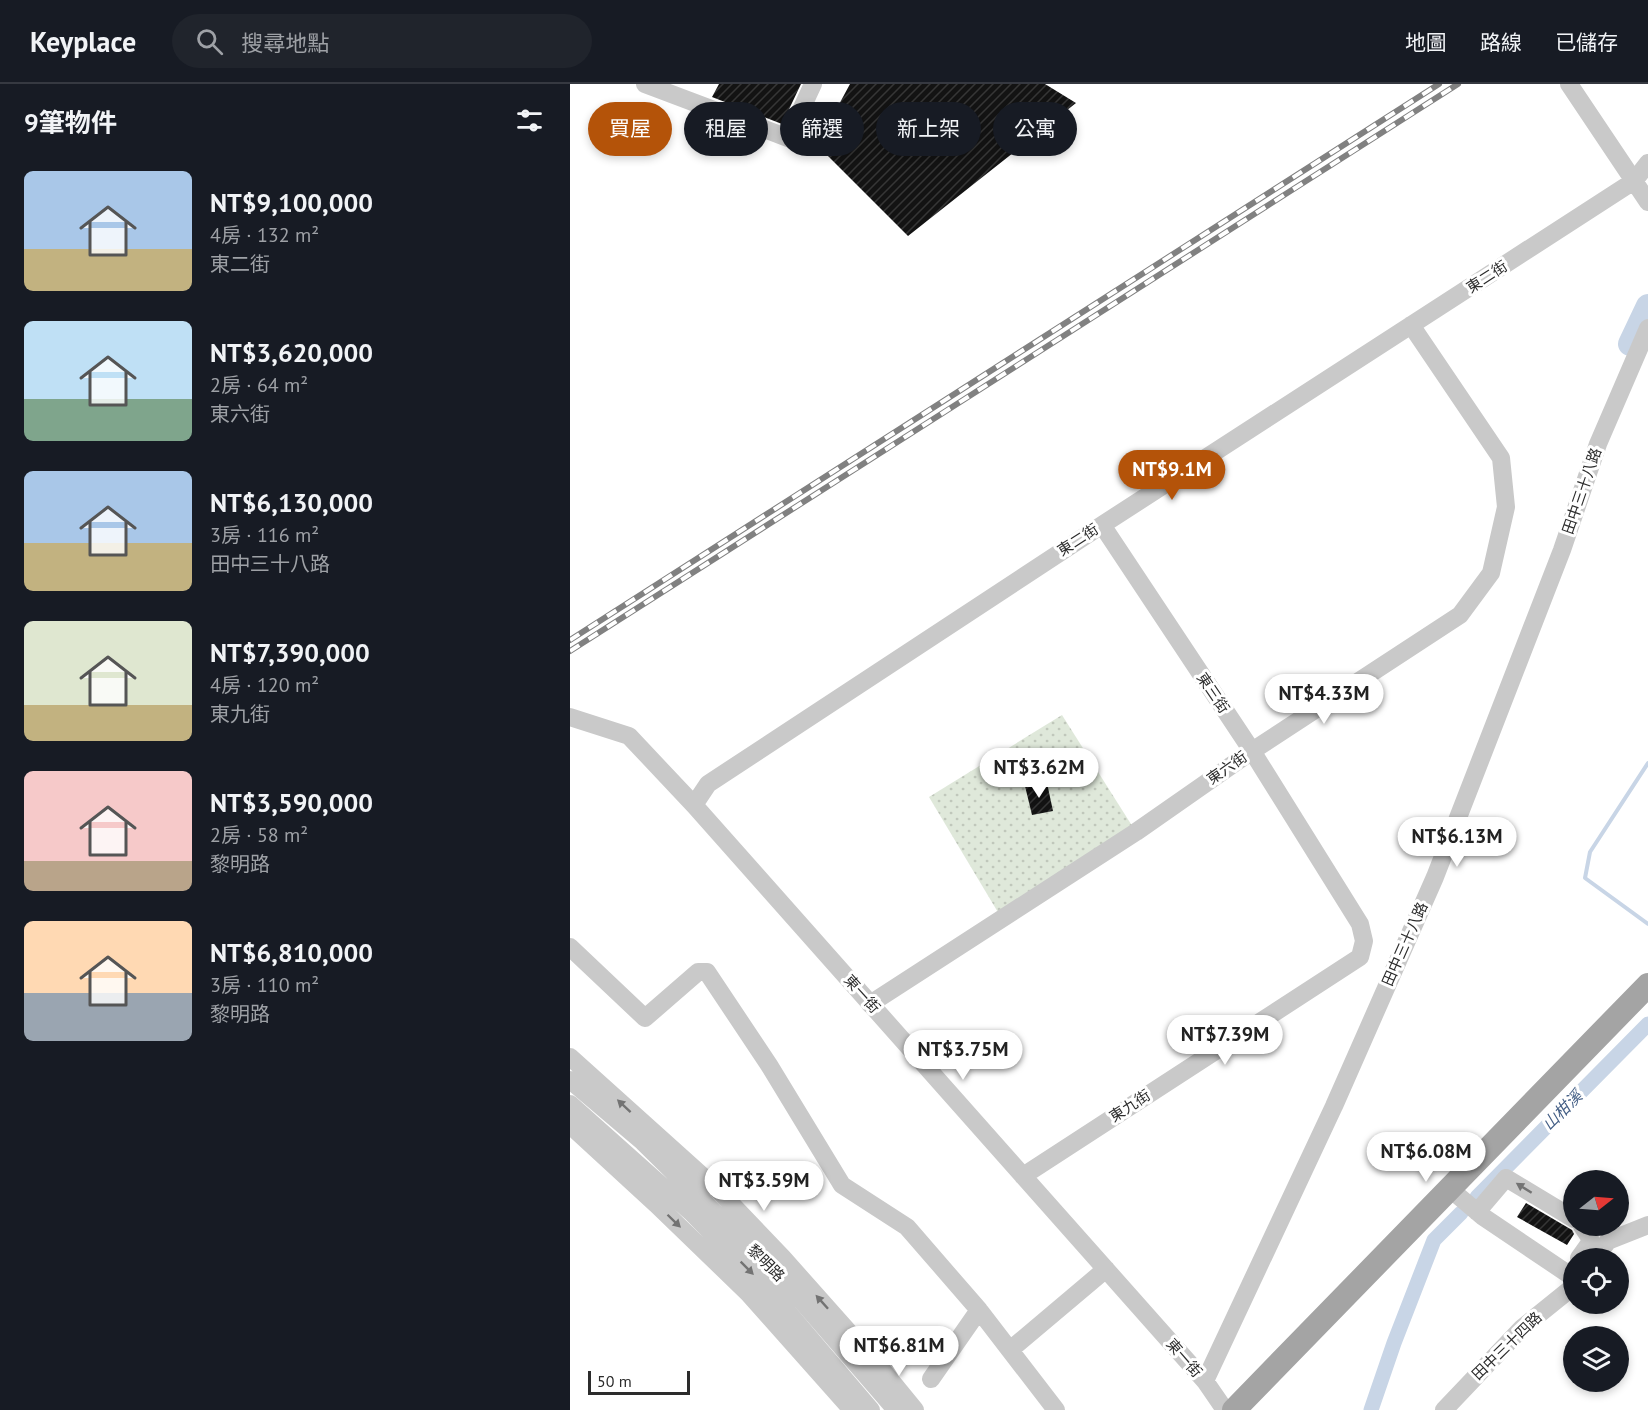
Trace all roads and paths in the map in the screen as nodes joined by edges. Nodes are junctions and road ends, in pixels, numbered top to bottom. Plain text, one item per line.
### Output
1 (645, 84) edge
2 (813, 84) edge
3 (1569, 84) edge
4 (1648, 163) edge
5 (1634, 181) junction
6 (1648, 202) edge
7 (1411, 325) junction
8 (1648, 328) edge
9 (1102, 525) junction
10 (570, 717) edge
11 (1252, 751) junction
12 (694, 805) junction
13 (1360, 924) joint
14 (570, 947) edge
15 (1648, 985) edge
16 (870, 1004) junction
17 (570, 1057) edge
18 (570, 1080) edge
19 (570, 1104) edge
20 (570, 1125) edge
21 (646, 1136) junction
22 (614, 1141) junction
23 (1023, 1176) junction
24 (1449, 1188) junction
25 (656, 1204) junction
26 (1477, 1212) junction
27 (1563, 1213) edge
28 (1648, 1226) edge
29 (1602, 1248) edge
30 (1106, 1269) junction
31 (1563, 1270) edge
32 (1563, 1285) edge
33 (980, 1310) junction
34 (1010, 1350) junction
35 (931, 1379) dead end
36 (1205, 1381) junction
37 (832, 1388) junction
38 (906, 1407) edge
39 (852, 1410) edge
40 (862, 1410) edge
41 (871, 1410) edge
42 (1056, 1410) edge
43 (1225, 1410) edge
44 (1234, 1410) edge
45 (1444, 1410) edge

1 - 2 street
3 - 5 street
4 - 5 street, 東二街
5 - 6 street
5 - 7 street, 東二街
7 - 9 street, 東二街
7 - 11 street, 東六街
8 - 36 street, 田中三十八路
9 - 11 street, 東三街
9 - 12 street, 東二街
10 - 12 street, 東一街
11 - 13 street, 東三街
11 - 16 street, 東六街
12 - 16 street, 東一街
13 - 23 street, 東九街
14 - 33 street
15 - 24 main road
16 - 23 street, 東一街
21 -> 17 street
18 - 21 street
19 - 22 street, 黎明路
20 - 25 street
21 - 38 street, 黎明路
38 -> 21 street
22 - 25 street
22 -> 41 street, 黎明路
23 - 30 street, 東一街
24 - 26 street
24 - 44 main road
25 -> 37 street
27 -> 26 street
26 - 31 street
28 - 29 street
30 - 34 street
30 - 36 street, 東一街
32 - 45 street, 田中三十四路
33 - 34 street
33 - 35 street
34 - 42 street
36 - 43 street, 東一街
37 - 39 street
37 - 40 street

